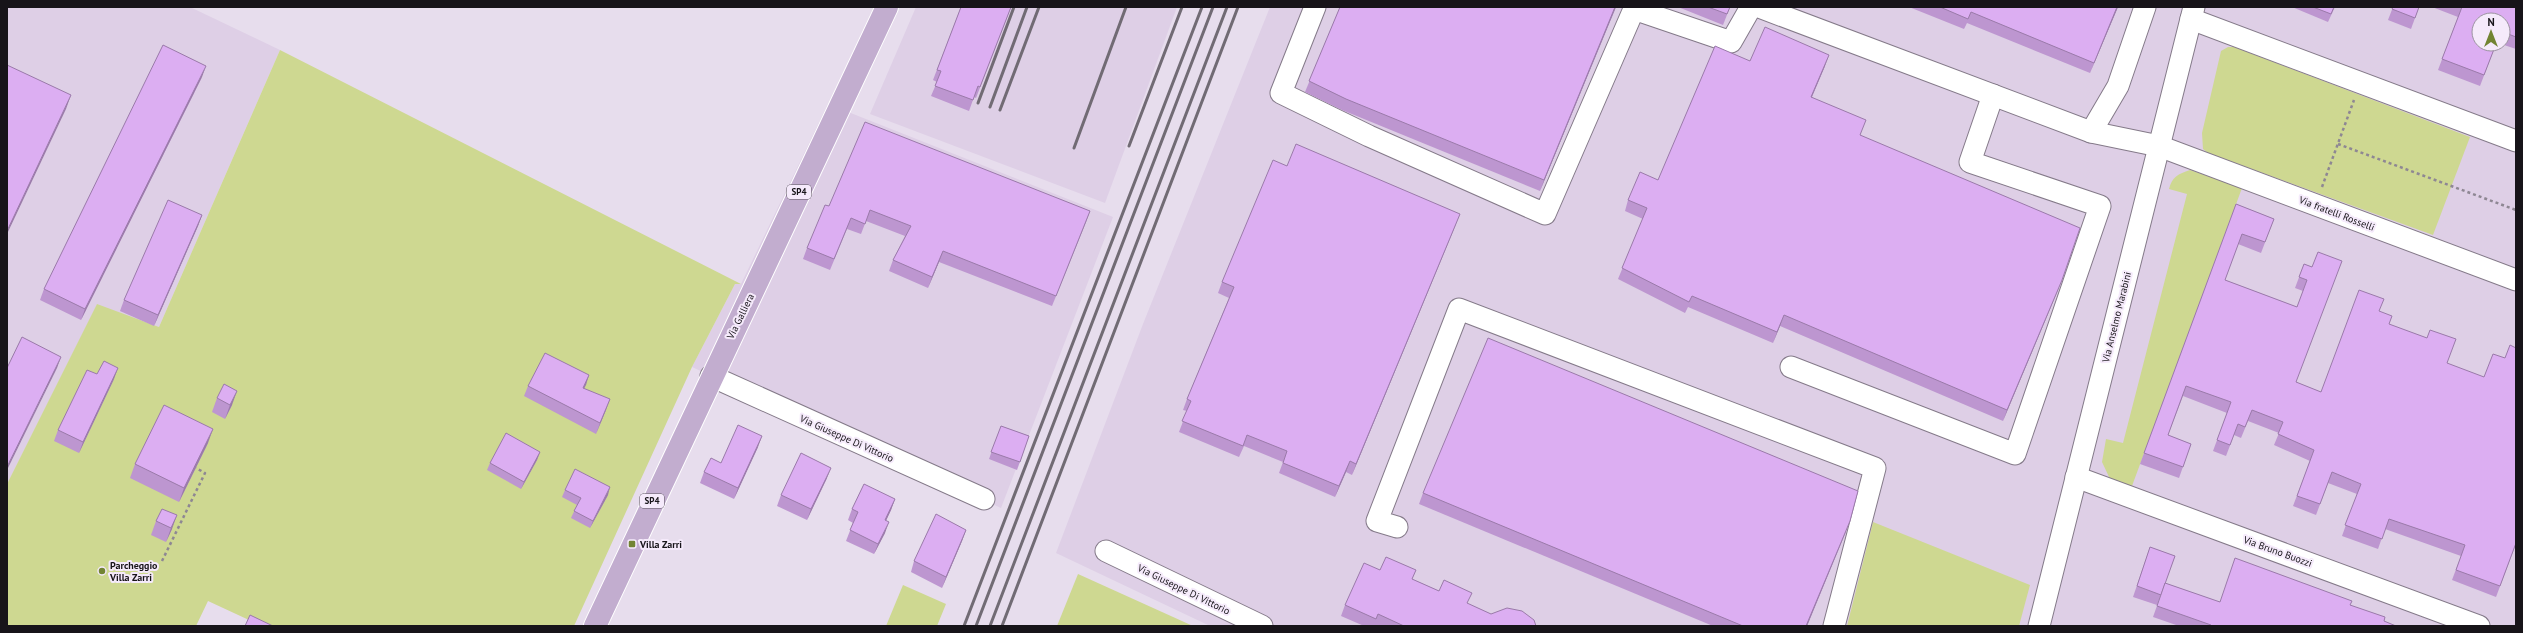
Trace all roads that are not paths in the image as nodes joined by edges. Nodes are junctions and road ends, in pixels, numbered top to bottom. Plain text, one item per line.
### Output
1 (887, 7) edge
2 (1315, 7) edge
3 (1751, 7) edge
4 (1759, 7) edge
5 (2145, 7) edge
6 (2192, 13) edge
7 (1993, 95) junction
8 (2091, 132) junction
9 (2516, 141) edge
10 (2159, 146) junction
11 (2516, 280) edge
12 (1791, 367) dead end
13 (711, 376) junction
14 (2076, 477) junction
15 (984, 499) dead end
16 (1397, 527) dead end
17 (1106, 551) dead end
18 (594, 626) edge
19 (1262, 626) edge
20 (1834, 626) edge
21 (2039, 626) edge
22 (2479, 626) edge

1 - 13 main road, Via Galliera / SP4
2 - 3 street
4 - 7 street, Via fratelli Rosselli
5 - 8 street
6 - 9 street
6 - 10 street, Via Anselmo Marabini
7 - 8 street, Via fratelli Rosselli
7 - 12 street
8 - 10 street, Via fratelli Rosselli
10 - 11 street, Via fratelli Rosselli
10 - 14 street, Via Anselmo Marabini
13 - 15 street, Via Giuseppe Di Vittorio
13 - 18 main road, Via Galliera / SP4
14 - 21 street, Via Anselmo Marabini
14 - 22 street, Via Bruno Buozzi
16 - 20 street
17 - 19 street, Via Giuseppe Di Vittorio

